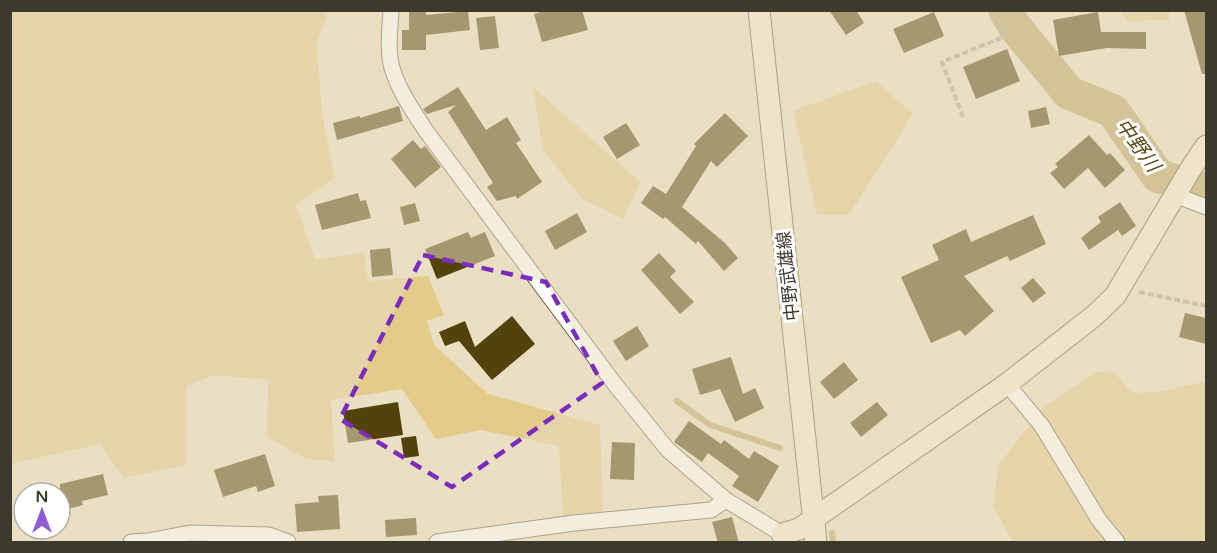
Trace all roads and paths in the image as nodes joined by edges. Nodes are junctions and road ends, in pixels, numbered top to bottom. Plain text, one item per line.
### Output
1 (391, 10) edge
2 (759, 10) edge
3 (993, 10) edge
4 (963, 117) dead end
5 (1206, 146) edge
6 (1175, 195) junction
7 (1206, 207) edge
8 (1115, 296) junction
9 (1206, 306) edge
10 (1007, 384) junction
11 (726, 500) junction
12 (814, 517) junction
13 (786, 538) edge
14 (131, 543) edge
15 (288, 543) edge
16 (437, 543) edge
17 (816, 543) edge
18 (1117, 543) edge

1 - 11 street
2 - 12 street, 中野武雄線
3 - 4 path
5 - 6 street
6 - 7 street
6 - 8 street
8 - 9 path
8 - 10 street
10 - 12 street
10 - 18 street
11 - 13 street
11 - 16 street
12 - 13 street
12 - 17 street, 中野武雄線
14 - 15 street

